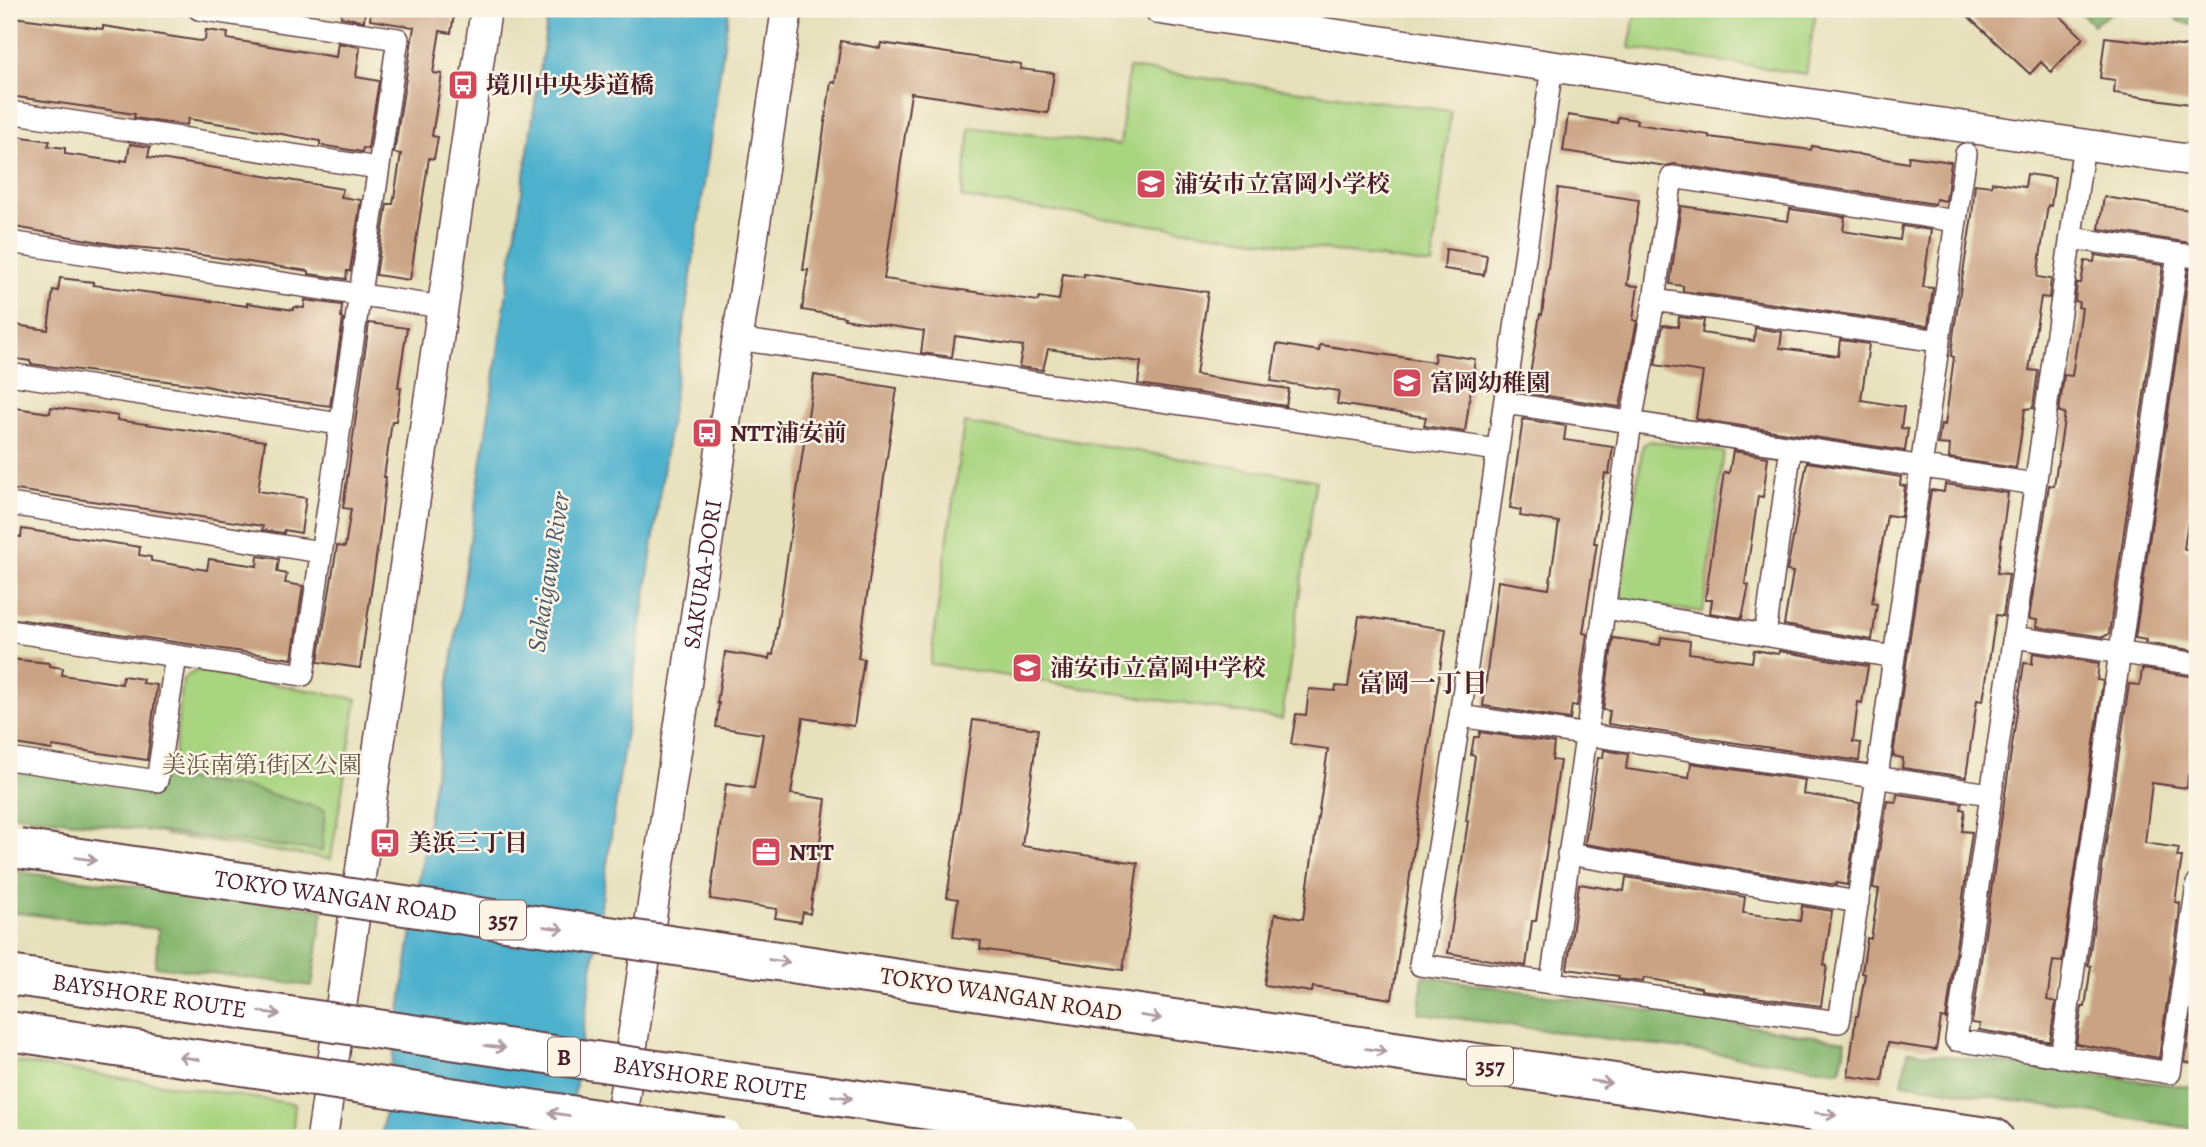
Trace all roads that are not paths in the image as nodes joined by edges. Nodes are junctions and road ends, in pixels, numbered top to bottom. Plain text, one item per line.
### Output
1 (199, 9) edge
2 (486, 9) edge
3 (787, 9) edge
4 (1160, 9) edge
5 (1552, 66) junction
6 (9, 112) edge
7 (2084, 145) junction
8 (1966, 154) dead end
9 (2197, 161) edge
10 (378, 168) junction
11 (1956, 221) junction
12 (2071, 238) junction
13 (9, 242) edge
14 (2188, 255) edge
15 (359, 295) junction
16 (1654, 300) junction
17 (442, 307) junction
18 (737, 339) junction
19 (1939, 341) junction
20 (9, 374) edge
21 (1505, 403) junction
22 (1631, 422) junction
23 (340, 424) junction
24 (1791, 446) junction
25 (1497, 450) junction
26 (1920, 467) junction
27 (2035, 484) junction
28 (9, 504) edge
29 (321, 552) junction
30 (1605, 608) junction
31 (9, 631) edge
32 (1765, 635) junction
33 (2012, 637) junction
34 (2121, 653) junction
35 (176, 656) junction
36 (1894, 657) junction
37 (2197, 664) edge
38 (1460, 716) junction
39 (1588, 735) junction
40 (9, 759) edge
41 (1877, 778) junction
42 (1990, 794) junction
43 (14, 848) edge
44 (1568, 854) junction
45 (2197, 884) edge
46 (1858, 902) junction
47 (9, 975) edge
48 (1551, 982) junction
49 (9, 1031) edge
50 (2062, 1057) junction
51 (322, 1138) edge
52 (618, 1138) edge
53 (723, 1138) edge
54 (1119, 1138) edge
55 (1994, 1138) edge

1 - 10 street
2 - 17 street
3 - 18 street, SAKURA-DORI
4 - 5 street
5 - 7 street
5 - 21 street
6 - 10 street
7 - 9 street
7 - 12 street
8 - 11 street
10 - 15 street
11 - 16 street
11 - 19 street
12 - 14 street
12 - 27 street
13 - 15 street
14 - 34 street
15 - 17 street
15 - 23 street
16 - 19 street
16 - 22 street
17 - 51 street
18 - 25 street
18 - 52 street, SAKURA-DORI
19 - 26 street
20 - 23 street
21 - 22 street
21 - 25 street
22 - 24 street
22 - 30 street
23 - 29 street
24 - 26 street
24 - 32 street
25 - 38 street
26 - 27 street
26 - 36 street
27 - 33 street
28 - 29 street
29 - 35 street
30 - 32 street
30 - 39 street
31 - 35 street
32 - 36 street
33 - 34 street
33 - 42 street
34 - 37 street
34 - 50 street
35 - 40 street
36 - 41 street
38 - 39 street
38 - 48 street
39 - 41 street
39 - 44 street
41 - 42 street
41 - 46 street
42 - 50 street
43 -> 55 highway, TOKYO WANGAN ROAD / 357, bridge
44 - 46 street
44 - 48 street
45 - 50 street
46 - 48 street
47 -> 54 highway, BAYSHORE ROUTE / B, bridge
53 -> 49 highway, B, bridge

